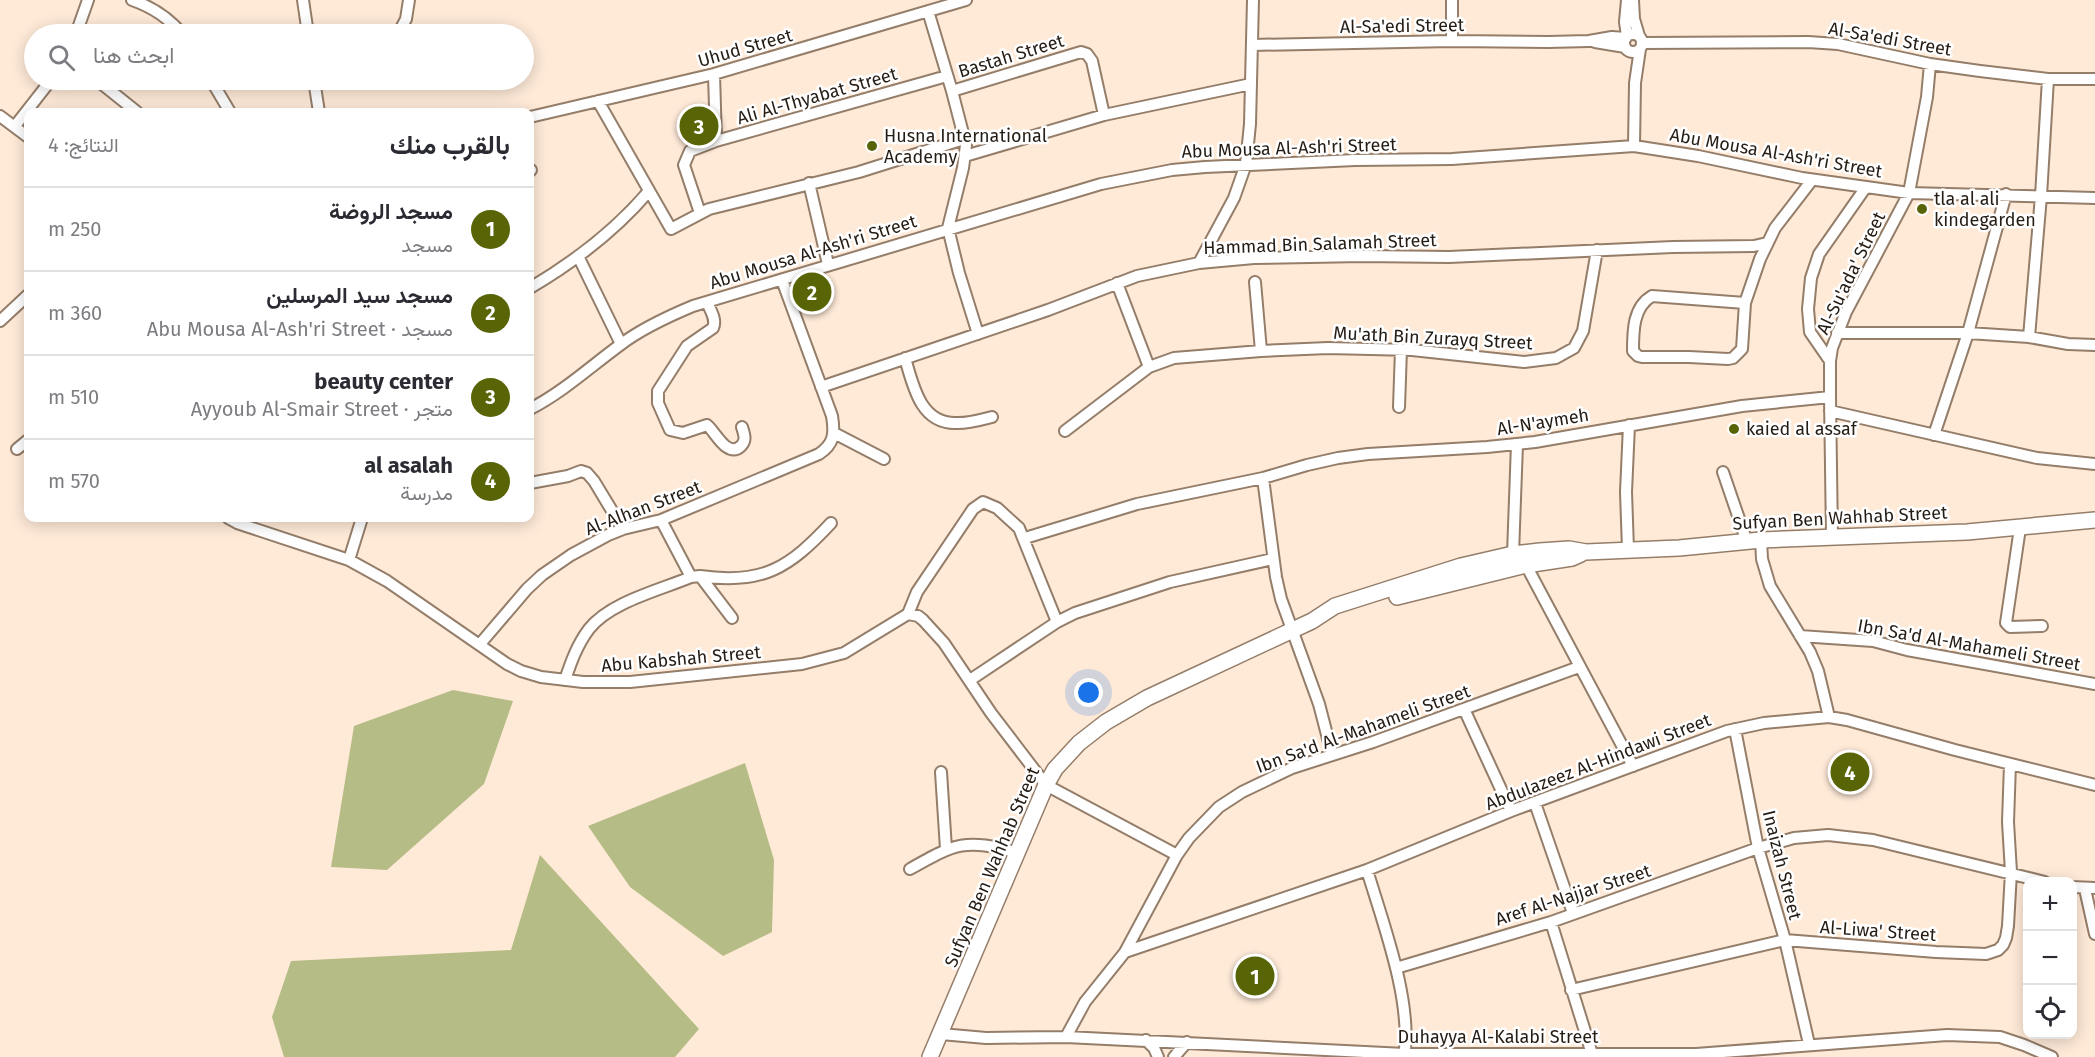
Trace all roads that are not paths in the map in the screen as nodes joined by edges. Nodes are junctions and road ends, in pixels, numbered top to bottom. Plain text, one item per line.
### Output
1 (88, 0) edge
2 (132, 0) edge
3 (303, 0) edge
4 (410, 0) edge
5 (966, 0) edge
6 (1253, 0) edge
7 (1452, 0) edge
8 (1627, 0) edge
9 (1633, 0) edge
10 (928, 11) junction
11 (80, 24) edge
12 (171, 24) edge
13 (307, 24) edge
14 (403, 24) edge
15 (1452, 41) junction
16 (1626, 43) junction
17 (1641, 43) junction
18 (1252, 45) junction
19 (1930, 64) junction
20 (714, 74) junction
21 (947, 76) junction
22 (2048, 79) junction
23 (2095, 79) edge
24 (1635, 83) junction
25 (1251, 84) junction
26 (43, 90) edge
27 (110, 90) edge
28 (218, 90) edge
29 (316, 90) edge
30 (952, 91) junction
31 (598, 101) junction
32 (29, 108) edge
33 (132, 108) edge
34 (228, 108) edge
35 (318, 108) edge
36 (24, 114) edge
37 (1104, 115) junction
38 (0, 116) edge
39 (534, 116) edge
40 (15, 126) junction
41 (24, 134) edge
42 (964, 139) junction
43 (716, 141) junction
44 (1634, 146) junction
45 (965, 156) junction
46 (1246, 164) junction
47 (1812, 180) junction
48 (809, 183) junction
49 (1866, 187) junction
50 (649, 191) junction
51 (1909, 193) junction
52 (2006, 194) junction
53 (2041, 196) junction
54 (2095, 198) edge
55 (700, 213) junction
56 (948, 228) junction
57 (1767, 243) junction
58 (1597, 250) junction
59 (578, 256) junction
60 (1199, 263) junction
61 (828, 264) junction
62 (782, 280) junction
63 (1255, 282) dead end
64 (1117, 283) junction
65 (534, 285) edge
66 (24, 299) edge
67 (707, 302) junction
68 (1745, 303) junction
69 (0, 321) edge
70 (1837, 333) junction
71 (1968, 333) junction
72 (978, 334) junction
73 (2029, 337) junction
74 (621, 344) junction
75 (2095, 345) edge
76 (1401, 350) junction
77 (1261, 351) junction
78 (904, 358) junction
79 (1830, 361) junction
80 (1149, 367) junction
81 (821, 387) junction
82 (1830, 397) junction
83 (534, 407) edge
84 (1399, 407) dead end
85 (1830, 411) junction
86 (992, 417) dead end
87 (1629, 425) junction
88 (742, 427) dead end
89 (1065, 431) dead end
90 (834, 433) junction
91 (1934, 435) junction
92 (24, 443) edge
93 (1517, 444) junction
94 (17, 449) dead end
95 (884, 459) dead end
96 (2095, 464) edge
97 (1723, 472) dead end
98 (1263, 478) junction
99 (534, 482) edge
100 (661, 520) junction
101 (2095, 520) edge
102 (238, 522) edge
103 (361, 522) edge
104 (831, 523) dead end
105 (2020, 528) junction
106 (623, 529) junction
107 (1832, 537) junction
108 (1025, 538) junction
109 (1754, 541) junction
110 (1628, 549) junction
111 (1586, 552) junction
112 (1514, 554) junction
113 (1273, 559) junction
114 (349, 560) junction
115 (1526, 565) junction
116 (695, 577) junction
117 (908, 614) junction
118 (732, 618) dead end
119 (1312, 621) junction
120 (1057, 622) junction
121 (2042, 626) dead end
122 (1292, 631) junction
123 (1800, 636) junction
124 (480, 644) junction
125 (1579, 667) junction
126 (565, 680) junction
127 (970, 680) junction
128 (2095, 684) edge
129 (1464, 709) junction
130 (1829, 717) junction
131 (1735, 729) junction
132 (1332, 754) junction
133 (2010, 764) junction
134 (1633, 766) junction
135 (941, 772) dead end
136 (1046, 785) junction
137 (2095, 785) edge
138 (1535, 803) junction
139 (1511, 811) junction
140 (1758, 848) junction
141 (946, 849) junction
142 (1018, 853) junction
143 (1177, 855) junction
144 (910, 868) dead end
145 (1367, 870) junction
146 (2011, 872) junction
147 (2028, 877) edge
148 (2090, 889) edge
149 (1573, 913) junction
150 (1551, 922) junction
151 (2095, 934) edge
152 (1785, 940) junction
153 (1125, 951) junction
154 (1396, 968) junction
155 (1571, 990) junction
156 (941, 1034) junction
157 (1066, 1037) junction
158 (1146, 1040) junction
159 (1181, 1042) junction
160 (1809, 1044) junction
161 (1288, 1053) edge
162 (1592, 1054) junction
163 (1404, 1055) edge
164 (1696, 1055) edge
165 (930, 1057) edge
166 (1158, 1057) edge
167 (1165, 1057) edge
168 (1174, 1057) edge
169 (2052, 1057) edge

1 - 11 street
2 - 12 street
3 - 13 street
4 - 14 street
5 - 10 street, Uhud Street
6 - 18 street
7 - 15 street
8 - 16 street
9 - 17 street
10 - 20 street, Uhud Street
10 - 21 street
15 - 16 street, Al-Sa'edi Street
15 - 18 street, Al-Sa'edi Street
16 - 17 street
16 - 17 street
16 - 24 street
17 - 19 street, Al-Sa'edi Street
17 - 24 street
18 - 25 street
19 - 22 street, Al-Sa'edi Street
19 - 51 street, Al-Su'ada' Street
20 - 31 street, Uhud Street
20 - 43 street
21 - 30 street
21 - 43 street, Ali Al-Thyabat Street
22 - 23 street, Al-Sa'edi Street
22 - 53 street
24 - 44 street
25 - 37 street
25 - 46 street
26 - 32 street
27 - 33 street
28 - 34 street
29 - 35 street
30 - 37 street, Bastah Street
30 - 42 street
31 - 39 street, Uhud Street
31 - 50 street
36 - 40 street
37 - 45 street
38 - 40 street
40 - 41 street
42 - 45 street
42 - 48 street
43 - 55 street, Ali Al-Thyabat Street
44 - 46 street, Abu Mousa Al-Ash'ri Street
44 - 47 street, Abu Mousa Al-Ash'ri Street
45 - 56 street
46 - 56 street, Abu Mousa Al-Ash'ri Street
46 - 60 street
47 - 49 street, Abu Mousa Al-Ash'ri Street
47 - 57 street
48 - 55 street
48 - 61 street
49 - 51 street, Abu Mousa Al-Ash'ri Street
49 - 79 street
50 - 55 street
50 - 59 street
51 - 52 street, Abu Mousa Al-Ash'ri Street
51 - 70 street, Al-Su'ada' Street
52 - 53 street, Abu Mousa Al-Ash'ri Street
52 - 71 street
53 - 54 street, Abu Mousa Al-Ash'ri Street
53 - 73 street
56 - 61 street, Abu Mousa Al-Ash'ri Street
56 - 72 street
57 - 58 street, Hammad Bin Salamah Street
57 - 68 street
58 - 60 street, Hammad Bin Salamah Street
58 - 76 street, Mu'ath Bin Zurayq Street
59 - 65 street
59 - 74 street
60 - 64 street, Hammad Bin Salamah Street
61 - 62 street, Abu Mousa Al-Ash'ri Street
62 - 67 street, Abu Mousa Al-Ash'ri Street
62 - 81 street
63 - 77 street
64 - 72 street, Hammad Bin Salamah Street
64 - 80 street
66 - 69 street
67 - 74 street, Abu Mousa Al-Ash'ri Street
67 - 88 street
68 - 68 street
70 - 71 street
70 - 79 street, Al-Su'ada' Street
71 - 73 street
71 - 91 street
72 - 78 street, Hammad Bin Salamah Street
73 - 75 street
74 - 83 street, Abu Mousa Al-Ash'ri Street
76 - 77 street, Mu'ath Bin Zurayq Street
76 - 84 street
77 - 80 street, Mu'ath Bin Zurayq Street
78 - 81 street, Hammad Bin Salamah Street
78 - 86 street
79 - 82 street, Al-Su'ada' Street
80 - 89 street, Mu'ath Bin Zurayq Street
81 - 90 street
82 - 85 street, Al-Su'ada' Street
82 - 87 street, Al-N'aymeh
85 - 91 street
85 - 107 street, Al-Su'ada' Street
87 - 93 street, Al-N'aymeh
87 - 110 street
90 - 95 street
90 - 100 street, Al-Alhan Street
91 - 96 street
92 - 94 street
93 - 98 street, Al-N'aymeh
93 - 112 street
97 - 109 street
98 - 108 street, Al-N'aymeh
98 - 113 street
99 - 106 street
100 - 106 street, Al-Alhan Street
100 - 116 street
101 - 105 street, Sufyan Ben Wahhab Street
102 - 114 street, Abu Kabshah Street
103 - 114 street
104 - 116 street
105 - 107 street, Sufyan Ben Wahhab Street
105 - 121 street
106 - 124 street, Al-Alhan Street
107 - 109 street, Sufyan Ben Wahhab Street
108 - 117 street
108 - 120 street
109 - 110 street, Sufyan Ben Wahhab Street
109 - 123 street
110 - 111 street, Sufyan Ben Wahhab Street
111 - 112 street, Sufyan Ben Wahhab Street
111 - 115 street, Sufyan Ben Wahhab Street
112 - 119 street, Sufyan Ben Wahhab Street
113 - 120 street
113 - 122 street
114 - 124 street, Abu Kabshah Street
115 - 119 street, Sufyan Ben Wahhab Street
115 - 125 street
116 - 118 street
116 - 126 street
117 - 126 street, Abu Kabshah Street
117 - 127 street
119 - 122 street, Sufyan Ben Wahhab Street
120 - 127 street
122 - 132 street
122 - 136 street, Sufyan Ben Wahhab Street
123 - 128 street, Ibn Sa'd Al-Mahameli Street
123 - 130 street
124 - 126 street, Abu Kabshah Street
125 - 129 street, Ibn Sa'd Al-Mahameli Street
125 - 134 street
127 - 136 street
129 - 132 street, Ibn Sa'd Al-Mahameli Street
129 - 139 street
130 - 131 street, Abdulazeez Al-Hindawi Street
130 - 133 street, Abdulazeez Al-Hindawi Street
131 - 134 street, Abdulazeez Al-Hindawi Street
131 - 140 street, Inaizah Street
132 - 143 street, Ibn Sa'd Al-Mahameli Street
133 - 137 street, Abdulazeez Al-Hindawi Street
133 - 146 street, Al-Liwa' Street
134 - 138 street, Abdulazeez Al-Hindawi Street
135 - 141 street
136 - 142 street, Sufyan Ben Wahhab Street
136 - 143 street
138 - 139 street, Abdulazeez Al-Hindawi Street
138 - 149 street
139 - 145 street, Abdulazeez Al-Hindawi Street
140 - 146 street, Aref Al-Najjar Street
140 - 149 street, Aref Al-Najjar Street
140 - 152 street, Inaizah Street
141 - 142 street
141 - 144 street
142 - 156 street, Sufyan Ben Wahhab Street
143 - 153 street, Ibn Sa'd Al-Mahameli Street
145 - 153 street, Abdulazeez Al-Hindawi Street
145 - 154 street
146 - 147 street, Aref Al-Najjar Street
146 - 152 street, Al-Liwa' Street
148 - 151 street
149 - 150 street, Aref Al-Najjar Street
150 - 154 street, Aref Al-Najjar Street
150 - 155 street
152 - 155 street, Al-Liwa' Street
152 - 160 street, Inaizah Street
153 - 157 street, Ibn Sa'd Al-Mahameli Street
154 - 163 street
155 - 162 street
156 - 157 street, Duhayya Al-Kalabi Street
156 - 165 street, Sufyan Ben Wahhab Street
157 - 158 street, Duhayya Al-Kalabi Street
158 - 159 street, Duhayya Al-Kalabi Street
158 - 166 street
159 - 161 street, Duhayya Al-Kalabi Street
159 - 167 street
159 - 168 street
160 - 164 street, Duhayya Al-Kalabi Street
160 - 169 street, Duhayya Al-Kalabi Street
161 - 163 street, Duhayya Al-Kalabi Street
162 - 163 street, Duhayya Al-Kalabi Street
162 - 164 street, Duhayya Al-Kalabi Street

